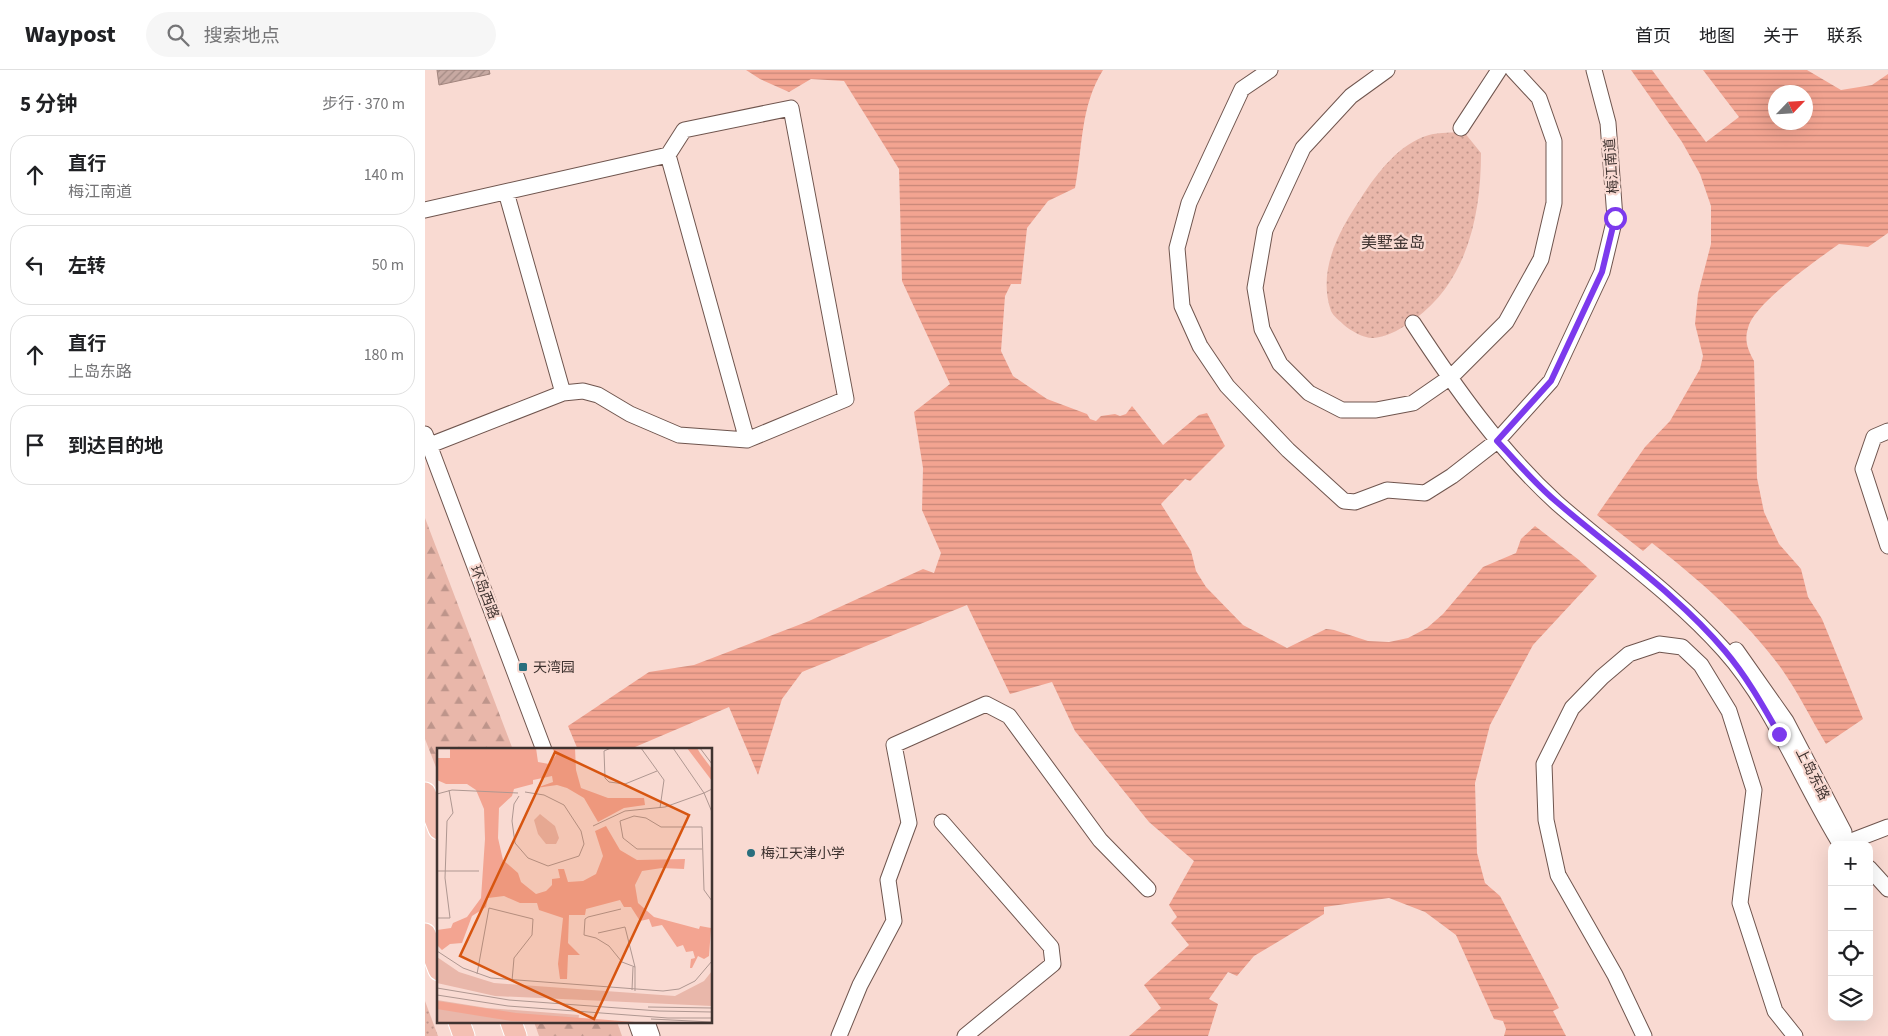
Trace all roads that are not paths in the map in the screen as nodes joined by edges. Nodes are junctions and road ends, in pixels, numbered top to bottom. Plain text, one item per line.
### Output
1 (1270, 70) edge
2 (1387, 70) edge
3 (1499, 70) edge
4 (1513, 70) edge
5 (1594, 70) edge
6 (1461, 128) dead end
7 (668, 156) junction
8 (506, 192) junction
9 (425, 210) edge
10 (1413, 324) dead end
11 (1449, 378) junction
12 (563, 393) junction
13 (1888, 431) edge
14 (747, 440) junction
15 (1497, 441) junction
16 (426, 442) edge
17 (425, 462) edge
18 (1888, 546) edge
19 (532, 748) edge
20 (543, 748) edge
21 (425, 793) edge
22 (942, 822) dead end
23 (437, 825) edge
24 (1888, 827) edge
25 (1846, 841) edge
26 (1855, 841) edge
27 (1873, 872) edge
28 (1873, 885) edge
29 (1148, 889) dead end
30 (1888, 889) edge
31 (1888, 900) edge
32 (430, 946) edge
33 (437, 965) edge
34 (460, 1024) edge
35 (513, 1024) edge
36 (637, 1024) edge
37 (648, 1024) edge
38 (464, 1036) edge
39 (518, 1036) edge
40 (641, 1036) edge
41 (653, 1036) edge
42 (839, 1036) edge
43 (965, 1036) edge
44 (1644, 1036) edge
45 (1795, 1036) edge

1 - 15 street, 梅江南道
2 - 11 street
3 - 6 street
4 - 11 street
5 - 15 street, 梅江南道
7 - 8 street
7 - 14 street
7 - 14 street
8 - 9 street
8 - 12 street
10 - 11 street, 上岛东路
11 - 15 street, 上岛东路
12 - 14 street
12 - 16 street
13 - 18 street
15 - 25 street, 上岛东路
16 - 20 street, 环岛西路
17 - 19 street, 环岛西路
21 - 23 highway
22 - 43 street
24 - 26 street
27 - 30 street
28 - 31 street
29 - 42 street
32 - 33 highway
34 - 38 highway
35 - 39 highway
36 - 40 street
37 - 41 street
44 - 45 street

